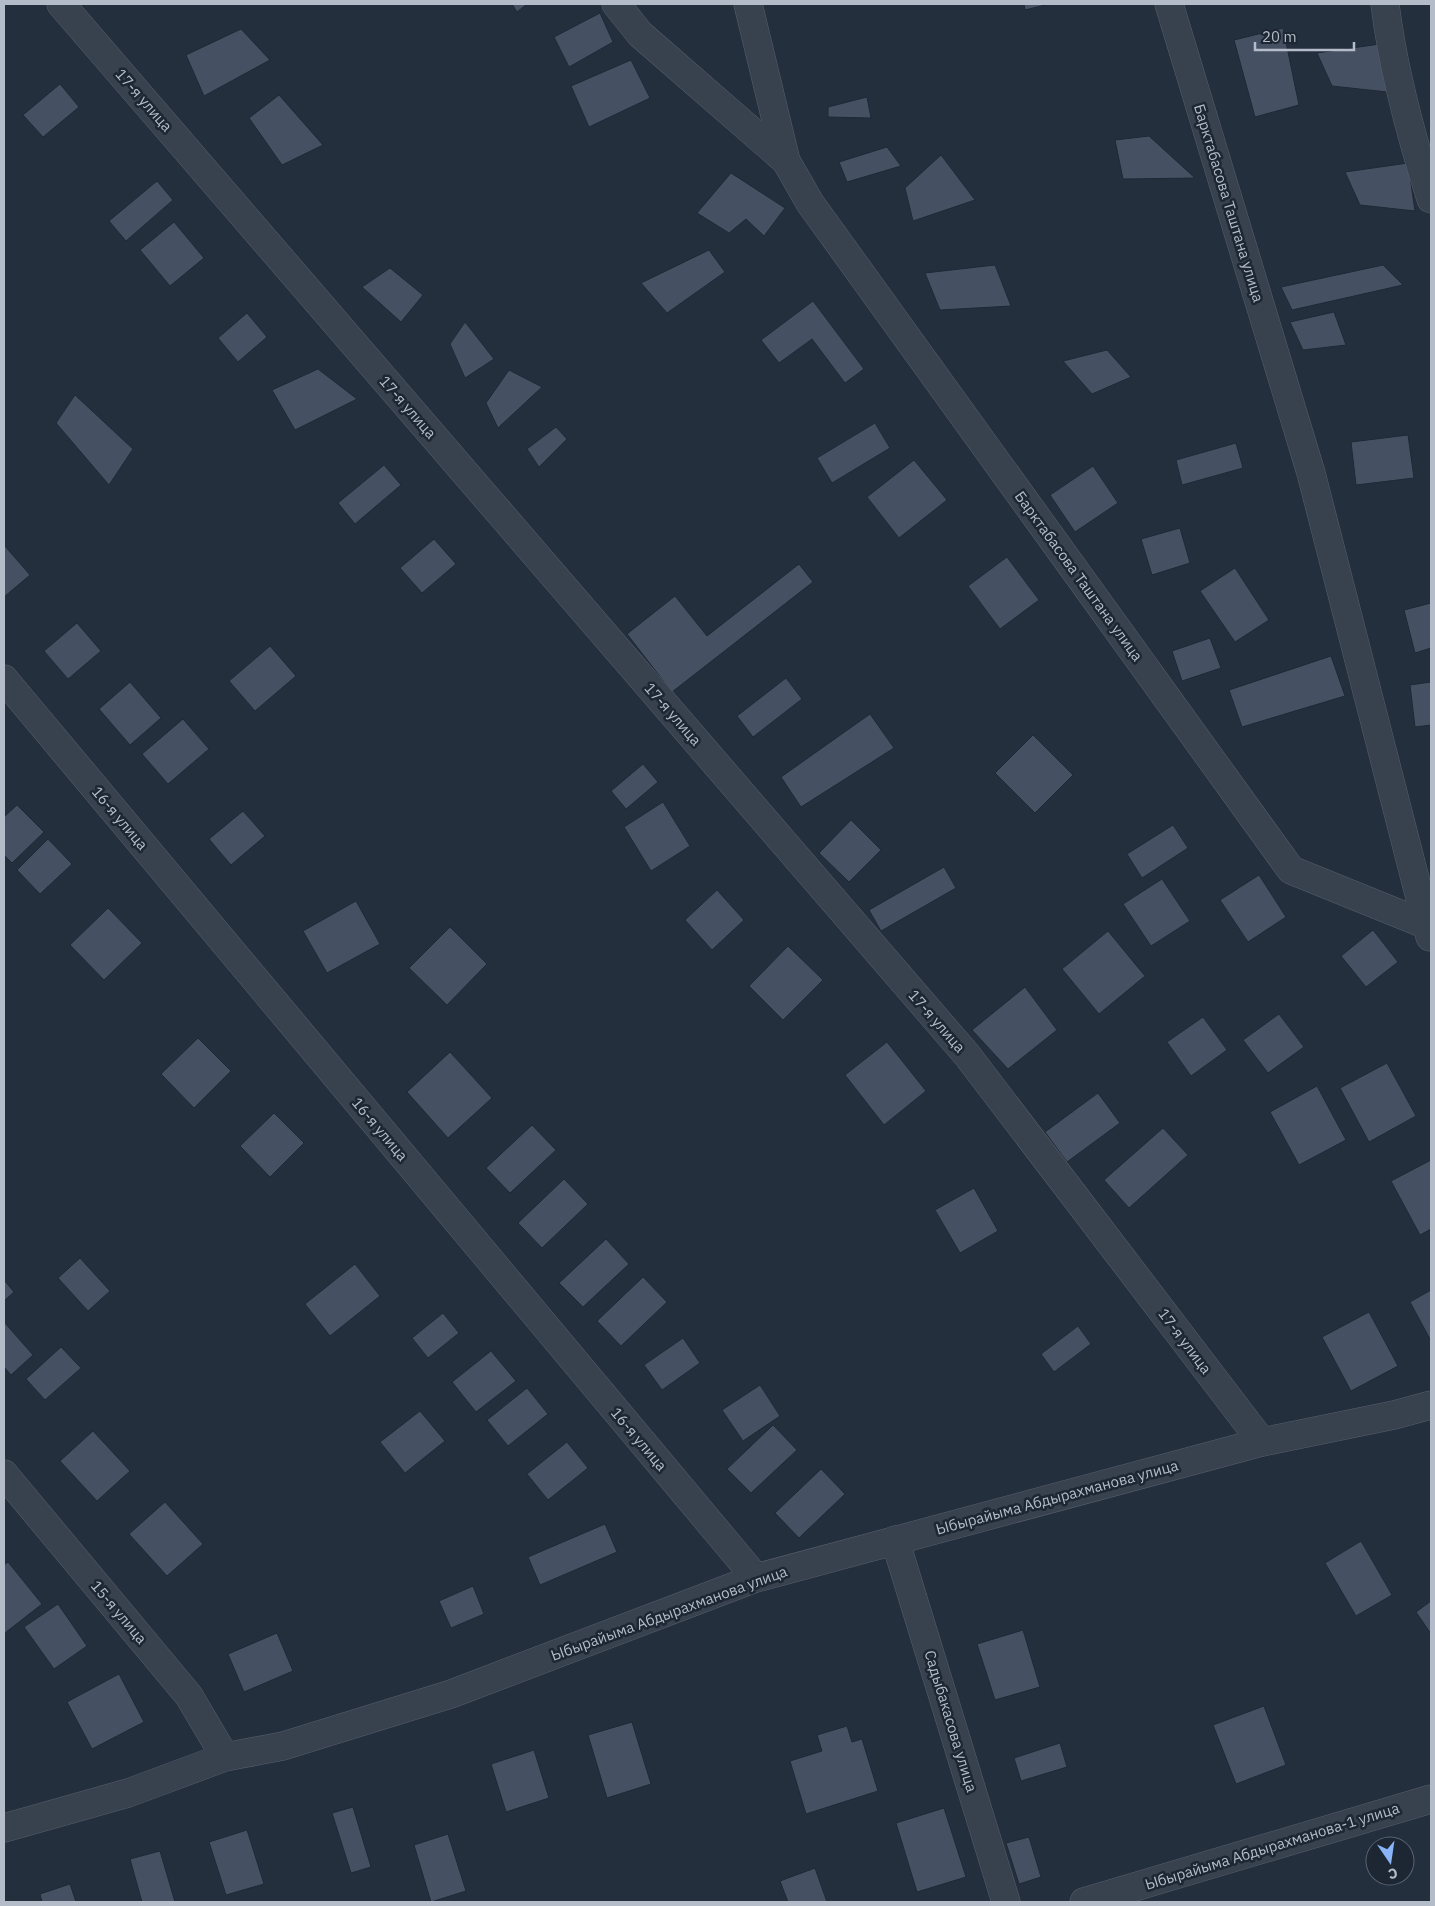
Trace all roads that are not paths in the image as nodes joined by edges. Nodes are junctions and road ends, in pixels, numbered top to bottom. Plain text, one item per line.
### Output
1 (61, 4) edge
2 (616, 4) edge
3 (748, 4) edge
4 (1169, 4) edge
5 (1385, 4) edge
6 (786, 160) junction
7 (1431, 199) edge
8 (4, 679) edge
9 (1429, 933) edge
10 (1431, 1405) edge
11 (1262, 1442) junction
12 (4, 1474) edge
13 (895, 1540) junction
14 (756, 1578) junction
15 (225, 1757) junction
16 (1431, 1799) edge
17 (4, 1828) edge
18 (1006, 1902) edge
19 (1084, 1902) edge

1 - 11 street, 17-я улица
2 - 6 street, Барктабасова Таштана улица
3 - 6 street, Барктабасова Таштана улица
4 - 9 street, Барктабасова Таштана улица
5 - 7 street
6 - 9 street, Барктабасова Таштана улица
8 - 14 street, 16-я улица
10 - 11 street, Ыбырайыма Абдырахманова улица
11 - 13 street, Ыбырайыма Абдырахманова улица
12 - 15 street, 15-я улица
13 - 14 street, Ыбырайыма Абдырахманова улица
13 - 18 street, Садыбакасова улица
14 - 15 street, Ыбырайыма Абдырахманова улица
15 - 17 street, Ыбырайыма Абдырахманова улица
16 - 19 street, Ыбырайыма Абдырахманова-1 улица

